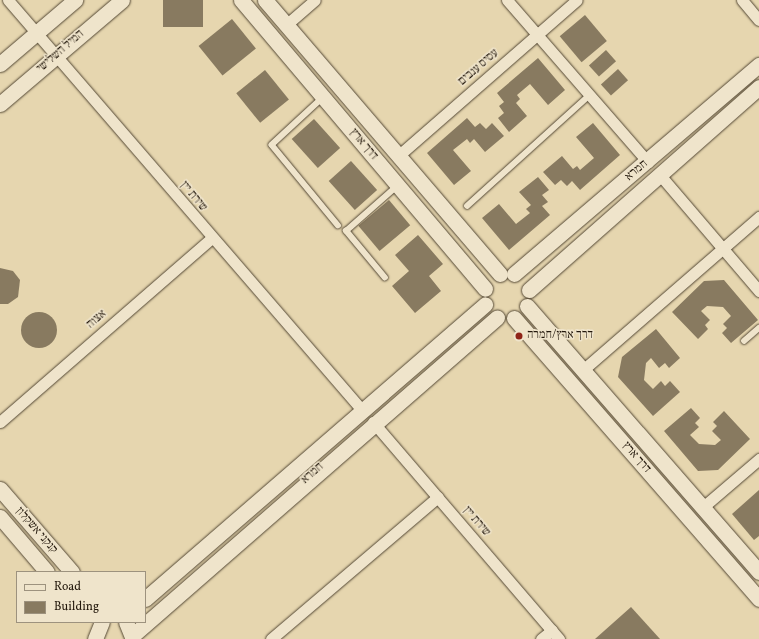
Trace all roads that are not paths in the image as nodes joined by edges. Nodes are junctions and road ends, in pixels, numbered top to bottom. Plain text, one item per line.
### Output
1 (8, 0) edge
2 (75, 0) edge
3 (122, 0) edge
4 (241, 0) edge
5 (265, 0) edge
6 (315, 0) edge
7 (507, 0) edge
8 (577, 0) edge
9 (742, 0) edge
10 (759, 20) edge
11 (286, 25) junction
12 (36, 33) junction
13 (537, 34) junction
14 (56, 56) junction
15 (0, 64) edge
16 (759, 65) edge
17 (759, 87) edge
18 (590, 95) junction
19 (323, 98) junction
20 (0, 104) edge
21 (398, 156) junction
22 (648, 162) junction
23 (660, 175) junction
24 (398, 186) junction
25 (467, 206) dead end
26 (759, 217) edge
27 (338, 225) dead end
28 (212, 238) junction
29 (722, 249) junction
30 (507, 274) junction
31 (385, 278) dead end
32 (529, 290) junction
33 (759, 291) edge
34 (485, 297) junction
35 (527, 306) junction
36 (497, 317) junction
37 (514, 318) junction
38 (759, 328) edge
39 (744, 342) dead end
40 (584, 369) junction
41 (361, 409) junction
42 (0, 422) edge
43 (373, 422) junction
44 (759, 459) edge
45 (0, 490) edge
46 (438, 497) junction
47 (702, 508) junction
48 (0, 517) edge
49 (46, 571) edge
50 (71, 571) edge
51 (759, 572) edge
52 (146, 598) edge
53 (759, 599) edge
54 (146, 619) edge
55 (141, 623) edge
56 (552, 630) junction
57 (131, 632) edge
58 (271, 639) edge
59 (541, 639) edge
60 (560, 639) edge

1 - 12 street, שירת יין
2 - 12 street
3 - 14 street, המיל השלישי
4 - 19 street, דרך ארץ
5 - 11 street, דרך ארץ
6 - 11 street
7 - 13 street
8 - 13 street, עסיס ענבים
9 - 10 street
11 - 21 street, דרך ארץ
12 - 14 street, שירת יין
12 - 15 street
13 - 18 street
13 - 21 street, עסיס ענבים
14 - 20 street, המיל השלישי
14 - 28 street, שירת יין
16 - 22 street, חמרא
17 - 23 street, חמרא
18 - 22 street
18 - 25 lane
19 - 24 street, דרך ארץ
19 - 27 lane
21 - 30 street, דרך ארץ
22 - 30 street, חמרא
23 - 29 street
23 - 32 street, חמרא
24 - 31 lane
24 - 34 street, דרך ארץ
26 - 29 street
28 - 41 street, שירת יין
28 - 42 street, אצוה
29 - 33 street
29 - 40 street
30 - 32 street
30 - 34 street
32 - 35 street
34 - 36 street
34 - 41 street, חמרא
35 - 37 street
35 - 40 street, דרך ארץ
36 - 37 street
36 - 43 street, חמרא
37 - 53 street, דרך ארץ
38 - 39 lane
40 - 47 street, דרך ארץ
41 - 52 street, חמרא
43 - 46 street, שירת יין
43 - 54 street, חמרא
44 - 47 street
45 - 50 street, קנקני אשקלון
46 - 56 street, שירת יין
46 - 58 street
47 - 51 street, דרך ארץ
48 - 49 street, קנקני אשקלון
55 - 57 street, חמרא
56 - 59 street
56 - 60 street, שירת יין

